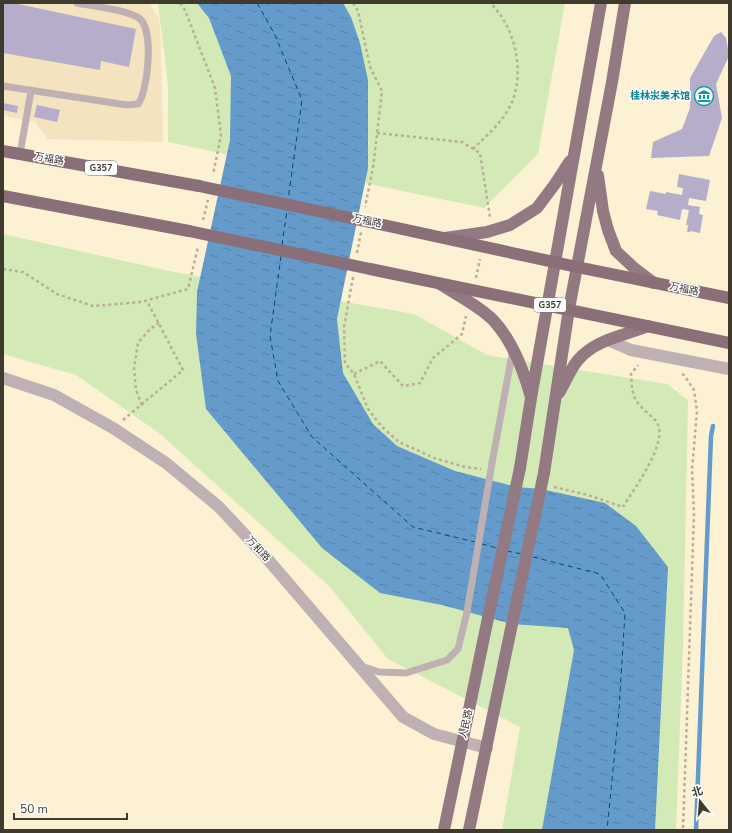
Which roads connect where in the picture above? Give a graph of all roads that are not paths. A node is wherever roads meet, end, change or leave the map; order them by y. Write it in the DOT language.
graph roads {
  1 [pos="78,3"];
  2 [pos="601,3"];
  3 [pos="625,3"];
  4 [pos="3,86"];
  5 [pos="31,91"];
  6 [pos="3,151"];
  7 [pos="20,154"];
  8 [pos="574,155"];
  9 [pos="596,166"];
  10 [pos="3,196"];
  11 [pos="444,238"];
  12 [pos="554,262"];
  13 [pos="577,268"];
  14 [pos="437,282"];
  15 [pos="654,283"];
  16 [pos="729,298"];
  17 [pos="547,305"];
  18 [pos="569,309"];
  19 [pos="648,326"];
  20 [pos="608,340"];
  21 [pos="729,343"];
  22 [pos="513,349"];
  23 [pos="729,369"];
  24 [pos="3,378"];
  25 [pos="531,398"];
  26 [pos="555,401"];
  27 [pos="358,665"];
  28 [pos="462,742"];
  29 [pos="487,748"];
  30 [pos="444,830"];
  31 [pos="469,830"];
  1 -- 5 [label="lane"];
  2 -- 8 [label="main road, 人民路"];
  3 -- 9 [label="main road"];
  4 -- 5 [label="lane"];
  5 -- 7 [label="lane"];
  6 -- 7 [label="highway, 万福路 / G357"];
  7 -- 11 [label="highway, 万福路 / G357, bridge"];
  8 -- 11 [label="main road"];
  8 -- 12 [label="main road, 人民路"];
  9 -- 13 [label="main road"];
  9 -- 15 [label="main road"];
  10 -- 14 [label="highway, G357, bridge"];
  11 -- 12 [label="highway, 万福路 / G357"];
  12 -- 13 [label="highway, 万福路 / G357"];
  12 -- 17 [label="main road, 人民路"];
  13 -- 15 [label="highway, 万福路 / G357"];
  13 -- 18 [label="main road"];
  14 -- 17 [label="highway, G357"];
  14 -- 22 [label="main road"];
  15 -- 16 [label="highway, 万福路 / G357"];
  17 -- 18 [label="highway, G357"];
  17 -- 25 [label="main road, 人民路"];
  18 -- 19 [label="highway, G357"];
  18 -- 26 [label="main road"];
  19 -- 20 [label="main road"];
  19 -- 21 [label="highway, G357"];
  20 -- 23 [label="street"];
  20 -- 26 [label="main road"];
  22 -- 25 [label="main road"];
  22 -- 27 [label="lane, bridge"];
  24 -- 27 [label="street, 万和路"];
  25 -- 28 [label="main road, 人民路, bridge"];
  26 -- 29 [label="main road, bridge"];
  27 -- 28 [label="street, 万和路"];
  28 -- 29 [label="street, 万和路"];
  28 -- 30 [label="main road, 人民路"];
  29 -- 31 [label="main road"];
}
